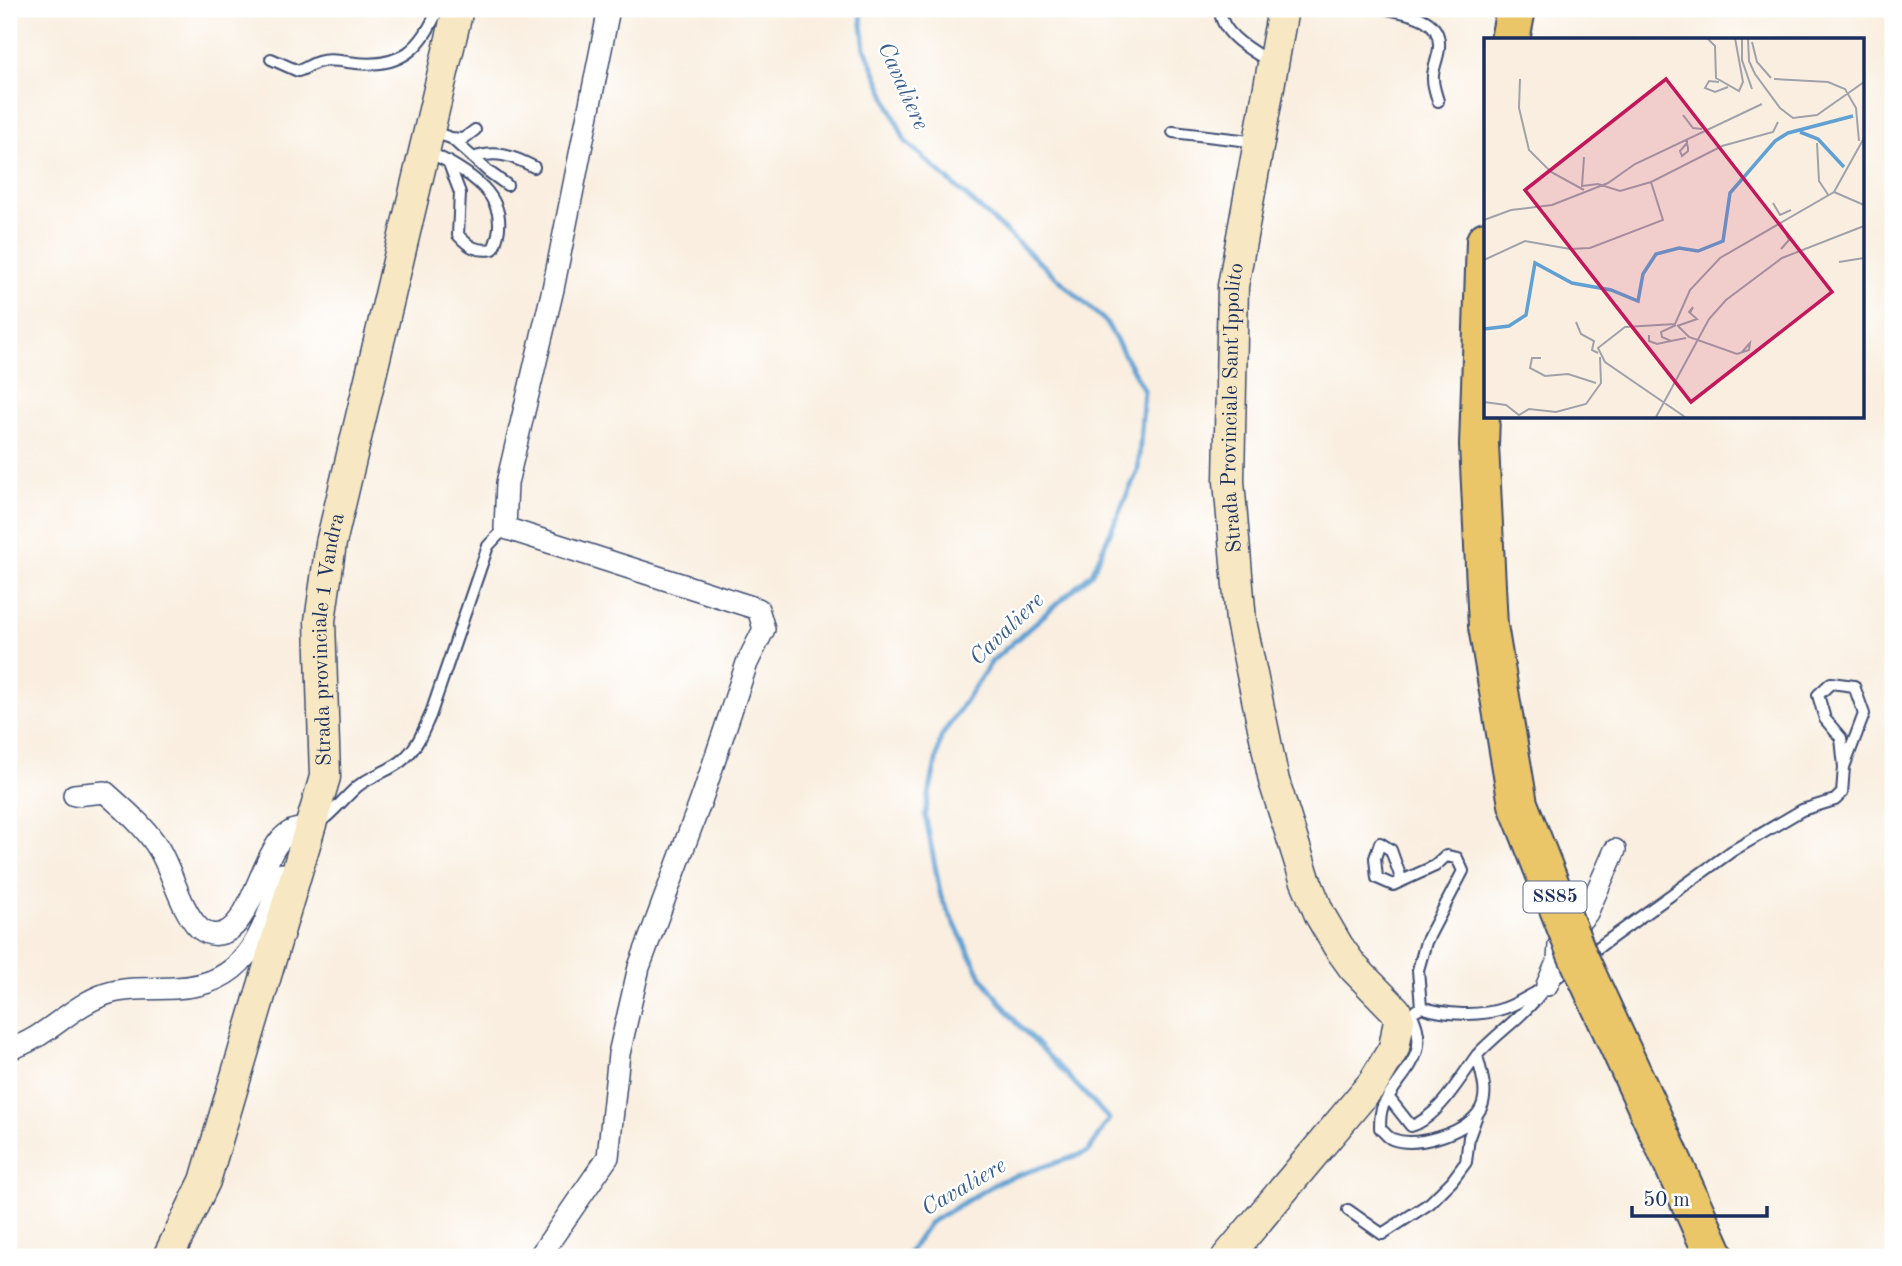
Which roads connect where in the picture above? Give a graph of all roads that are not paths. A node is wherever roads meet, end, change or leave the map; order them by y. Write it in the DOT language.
graph roads {
  1 [pos="438,9"];
  2 [pos="458,9"];
  3 [pos="608,9"];
  4 [pos="1220,9"];
  5 [pos="1283,9"];
  6 [pos="1387,9"];
  7 [pos="1516,9"];
  8 [pos="1510,38"];
  9 [pos="271,59"];
  10 [pos="1273,64"];
  11 [pos="1438,101"];
  12 [pos="475,130"];
  13 [pos="1173,132"];
  14 [pos="1258,142"];
  15 [pos="439,145"];
  16 [pos="473,158"];
  17 [pos="534,167"];
  18 [pos="507,185"];
  19 [pos="1484,282"];
  20 [pos="505,528"];
  21 [pos="1844,767"];
  22 [pos="74,794"];
  23 [pos="304,829"];
  24 [pos="1615,850"];
  25 [pos="1402,881"];
  26 [pos="1547,985"];
  27 [pos="1410,1013"];
  28 [pos="9,1049"];
  29 [pos="1477,1055"];
  30 [pos="1389,1098"];
  31 [pos="1479,1112"];
  32 [pos="1348,1210"];
  33 [pos="168,1257"];
  34 [pos="539,1257"];
  35 [pos="1227,1257"];
  36 [pos="1715,1257"];
  1 -- 9 [label="lane"];
  2 -- 15 [label="main road, Strada provinciale 1 Vandra"];
  3 -- 20 [label="street"];
  4 -- 10 [label="lane"];
  5 -- 10 [label="main road, Strada Provinciale Sant'Ippolito"];
  6 -- 11 [label="lane"];
  7 -- 8 [label="highway"];
  10 -- 14 [label="main road, Strada Provinciale Sant'Ippolito"];
  12 -- 15 [label="lane"];
  13 -- 14 [label="lane"];
  14 -- 27 [label="main road, Strada Provinciale Sant'Ippolito"];
  15 -- 15 [label="lane"];
  15 -- 16 [label="lane"];
  15 -- 23 [label="main road, Strada provinciale 1 Vandra"];
  16 -- 17 [label="lane"];
  16 -- 18 [label="lane"];
  19 -- 36 [label="highway, SS85, bridge"];
  20 -- 23 [label="lane"];
  20 -- 34 [label="street"];
  21 -- 21 [label="lane"];
  21 -- 26 [label="lane"];
  22 -- 23 [label="street"];
  23 -- 28 [label="street"];
  23 -- 33 [label="main road, Strada provinciale 1 Vandra"];
  24 -- 26 [label="street"];
  25 -- 27 [label="lane"];
  26 -- 27 [label="lane"];
  26 -- 29 [label="lane"];
  27 -- 30 [label="lane"];
  27 -- 35 [label="main road"];
  29 -- 30 [label="lane"];
  29 -- 31 [label="lane"];
  30 -- 31 [label="lane"];
  31 -- 32 [label="lane"];
}
